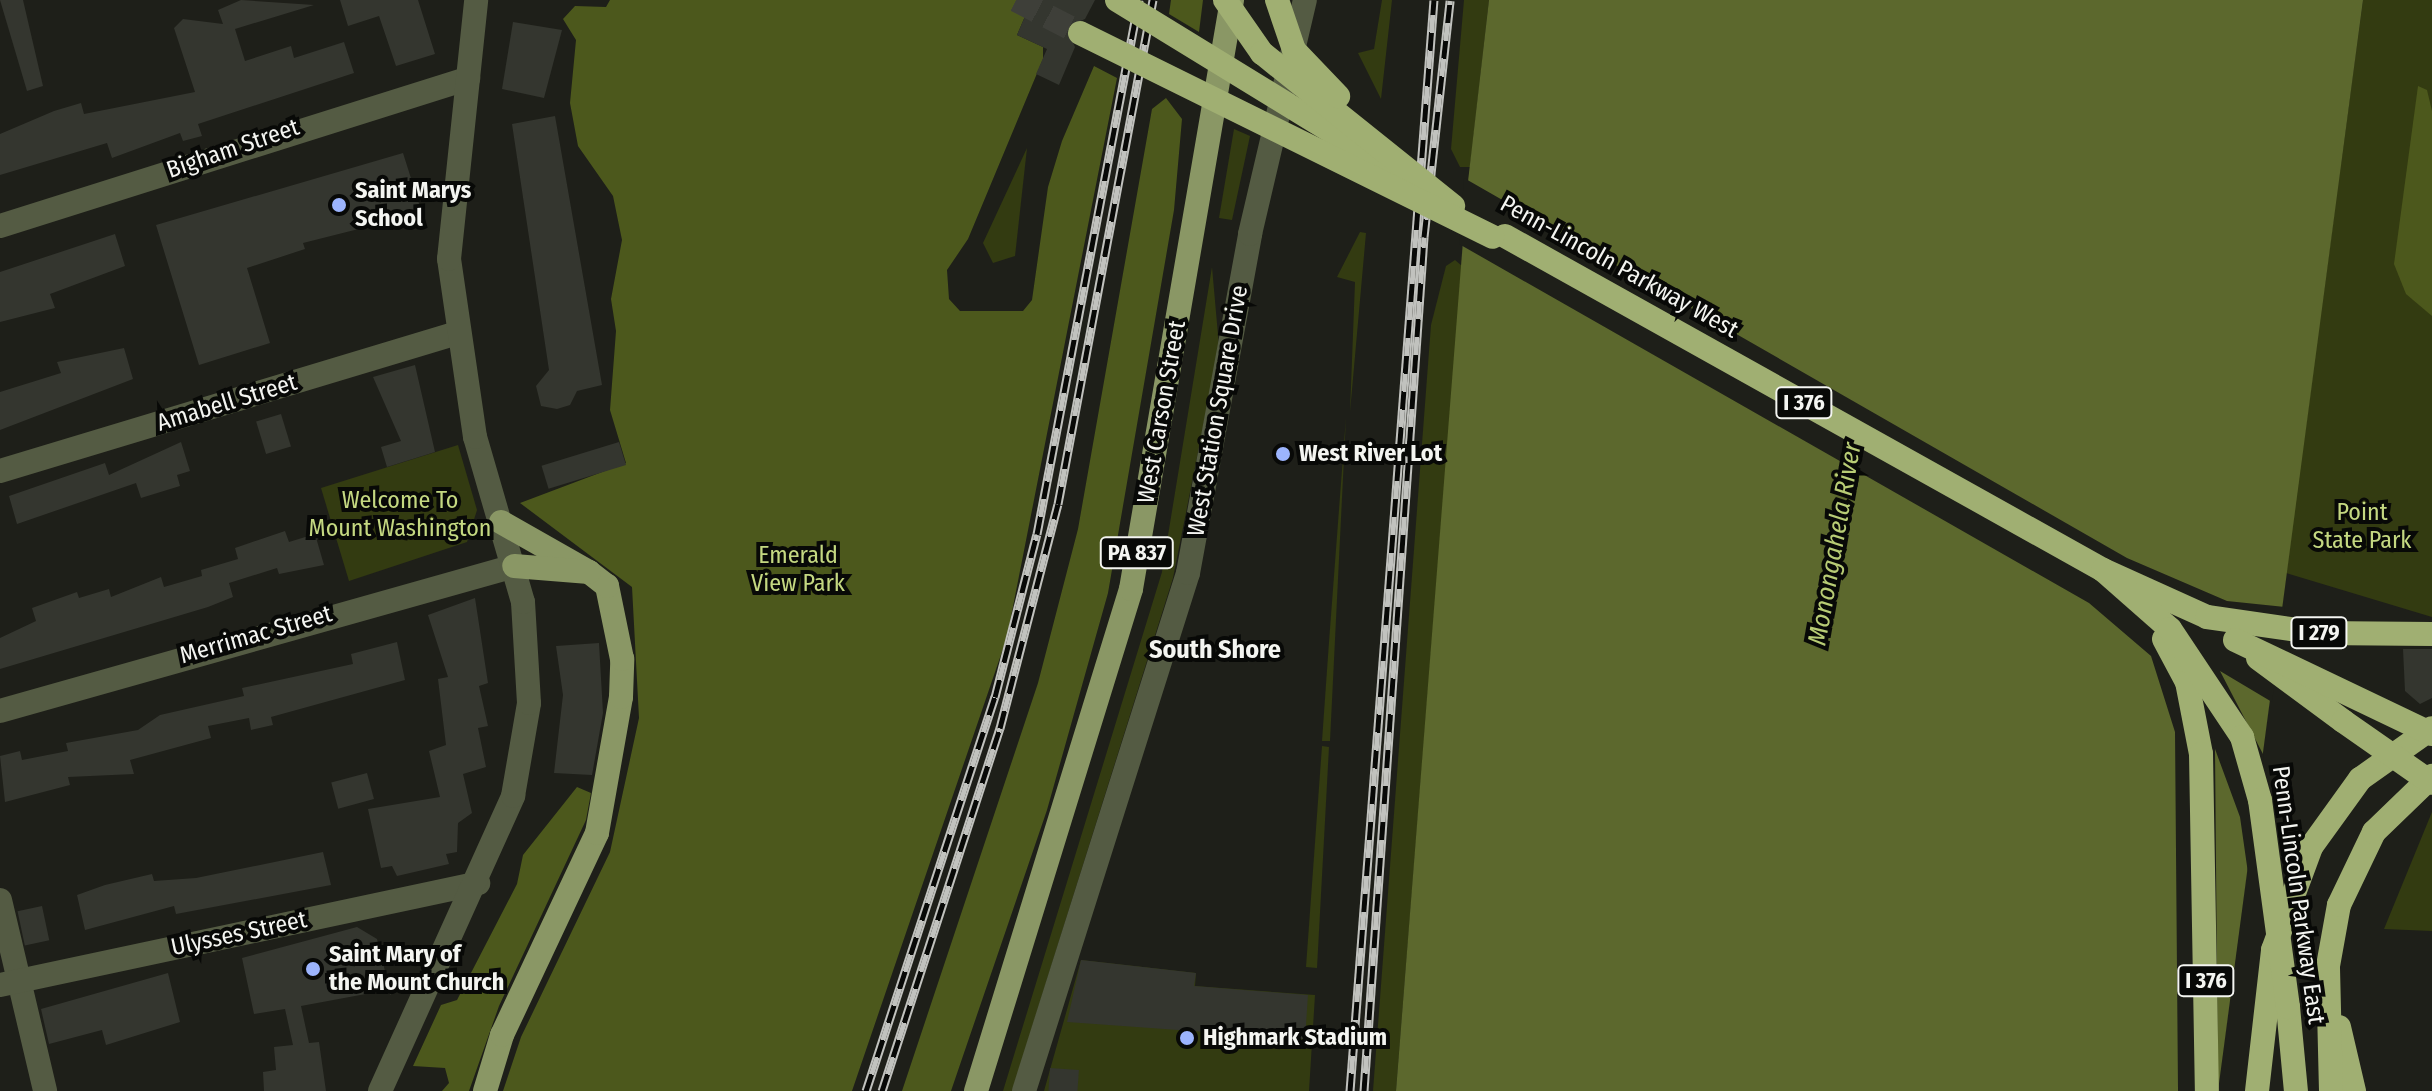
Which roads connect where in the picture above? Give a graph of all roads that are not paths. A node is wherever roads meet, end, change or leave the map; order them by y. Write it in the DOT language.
graph roads {
  1 [pos="476,0"];
  2 [pos="1117,0"];
  3 [pos="1225,0"];
  4 [pos="1232,0"];
  5 [pos="1277,0"];
  6 [pos="1305,0"];
  7 [pos="1080,33"];
  8 [pos="468,78"];
  9 [pos="0,226"];
  10 [pos="1499,237"];
  11 [pos="455,334"];
  12 [pos="0,471"];
  13 [pos="501,522"];
  14 [pos="514,566"];
  15 [pos="2093,568"];
  16 [pos="589,572"];
  17 [pos="2207,617"];
  18 [pos="2432,634"];
  19 [pos="2235,640"];
  20 [pos="0,711"];
  21 [pos="2432,731"];
  22 [pos="2432,743"];
  23 [pos="2432,776"];
  24 [pos="2432,783"];
  25 [pos="478,883"];
  26 [pos="0,900"];
  27 [pos="10,983"];
  28 [pos="2288,1007"];
  29 [pos="2337,1089"];
  30 [pos="45,1091"];
  31 [pos="380,1091"];
  32 [pos="485,1091"];
  33 [pos="976,1091"];
  34 [pos="1024,1091"];
  35 [pos="2207,1091"];
  36 [pos="2257,1091"];
  37 [pos="2288,1091"];
  38 [pos="2296,1091"];
  1 -- 8 [label="street"];
  2 -- 10 [label="highway, Penn-Lincoln Parkway West / I 376, bridge"];
  3 -- 10 [label="highway, bridge"];
  4 -- 33 [label="main road, West Carson Street / PA 837"];
  5 -- 10 [label="highway, bridge"];
  6 -- 34 [label="street, West Station Square Drive"];
  7 -- 10 [label="highway, Penn-Lincoln Parkway West / I 376, bridge"];
  8 -- 9 [label="street, Bigham Street"];
  8 -- 11 [label="street"];
  10 -- 15 [label="highway, Penn-Lincoln Parkway West / I 376"];
  11 -- 12 [label="street, Amabell Street"];
  11 -- 13 [label="street"];
  13 -- 14 [label="street"];
  13 -- 16 [label="main road"];
  14 -- 16 [label="main road"];
  14 -- 20 [label="street, Merrimac Street"];
  14 -- 25 [label="street"];
  15 -- 17 [label="highway, I 279, bridge"];
  15 -- 19 [label="highway, I 279, bridge"];
  15 -- 28 [label="highway, Penn-Lincoln Parkway East / I 376, bridge"];
  15 -- 35 [label="highway, I 376"];
  16 -- 32 [label="main road"];
  17 -- 18 [label="highway, I 279"];
  17 -- 22 [label="highway, bridge"];
  19 -- 21 [label="highway, I 279, bridge"];
  19 -- 24 [label="highway, bridge"];
  21 -- 36 [label="highway"];
  23 -- 29 [label="highway"];
  25 -- 27 [label="street, Ulysses Street"];
  25 -- 31 [label="street"];
  26 -- 27 [label="street"];
  27 -- 30 [label="street"];
  28 -- 37 [label="highway"];
  28 -- 38 [label="highway, Penn-Lincoln Parkway East / I 376"];
}
